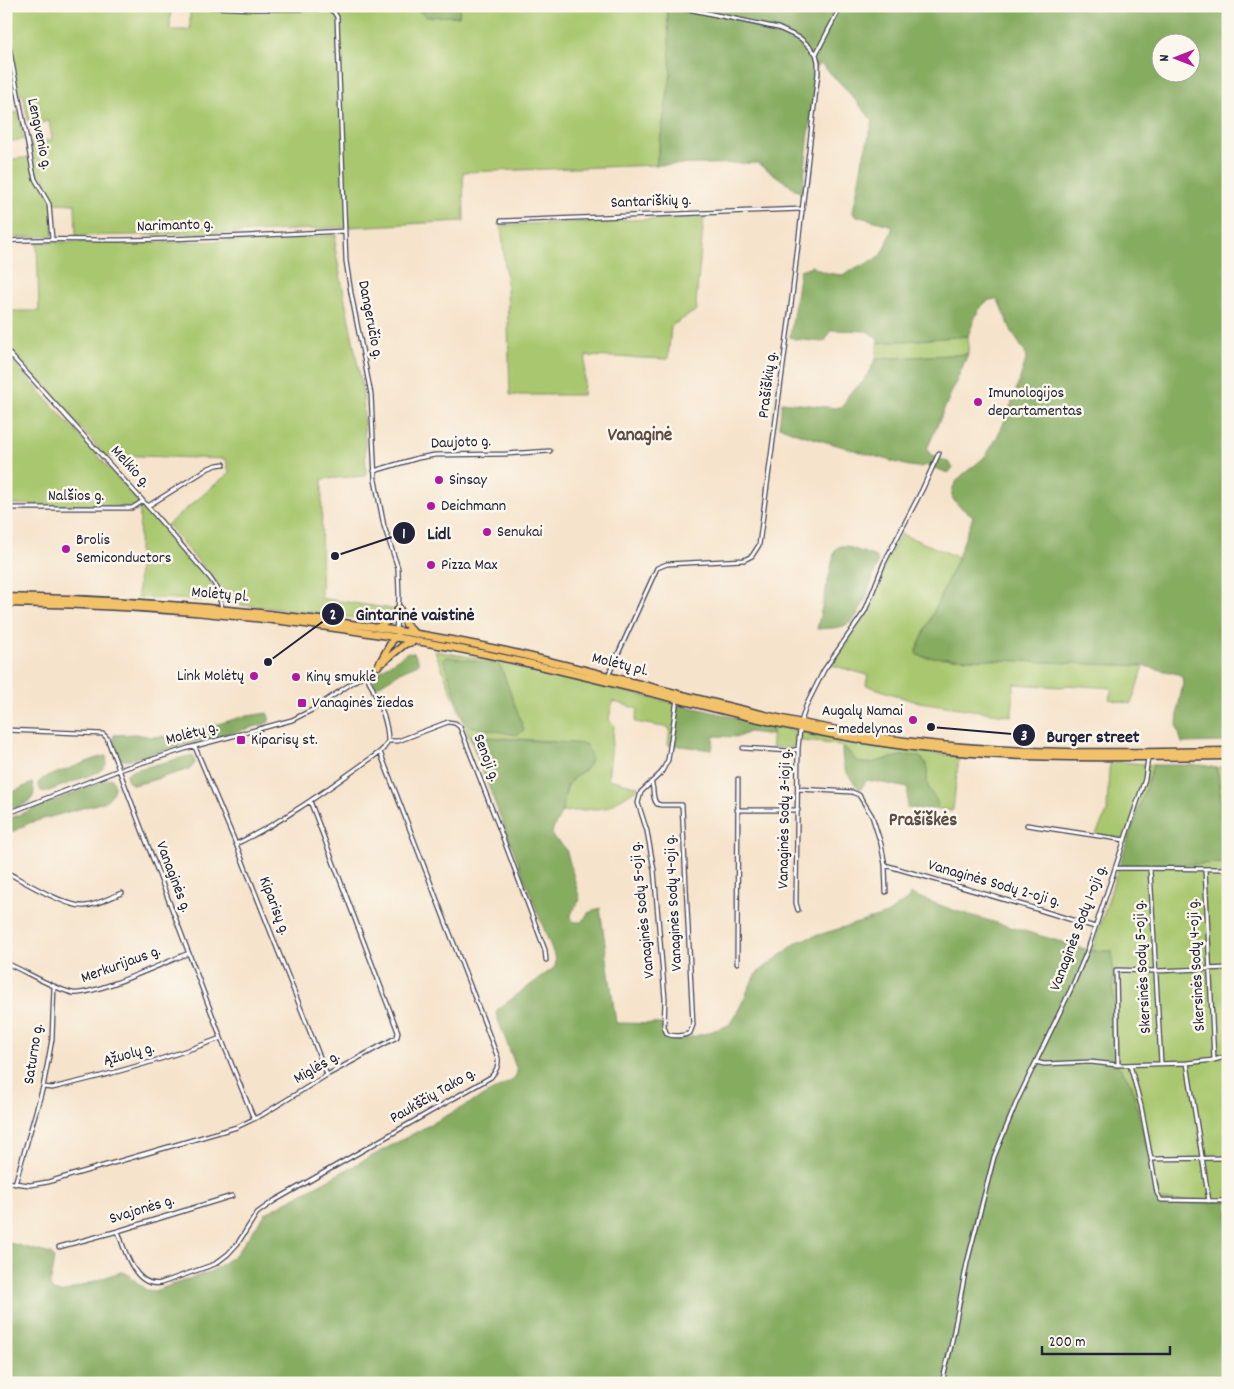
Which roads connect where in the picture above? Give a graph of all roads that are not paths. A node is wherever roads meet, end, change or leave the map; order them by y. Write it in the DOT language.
graph roads {
  1 [pos="186,6"];
  2 [pos="614,6"];
  3 [pos="841,6"];
  4 [pos="6,31"];
  5 [pos="816,54"];
  6 [pos="802,209"];
  7 [pos="501,221"];
  8 [pos="345,231"];
  9 [pos="52,239"];
  10 [pos="6,241"];
  11 [pos="6,350"];
  12 [pos="550,451"];
  13 [pos="939,453"];
  14 [pos="224,464"];
  15 [pos="374,471"];
  16 [pos="143,501"];
  17 [pos="148,506"];
  18 [pos="6,508"];
  19 [pos="6,597"];
  20 [pos="6,604"];
  21 [pos="399,608"];
  22 [pos="223,609"];
  23 [pos="377,627"];
  24 [pos="394,630"];
  25 [pos="411,632"];
  26 [pos="376,635"];
  27 [pos="396,638"];
  28 [pos="415,641"];
  29 [pos="387,655"];
  30 [pos="378,666"];
  31 [pos="366,674"];
  32 [pos="607,676"];
  33 [pos="677,699"];
  34 [pos="801,725"];
  35 [pos="6,730"];
  36 [pos="388,741"];
  37 [pos="195,746"];
  38 [pos="743,748"];
  39 [pos="798,749"];
  40 [pos="1228,751"];
  41 [pos="380,752"];
  42 [pos="1228,756"];
  43 [pos="1148,757"];
  44 [pos="118,770"];
  45 [pos="738,779"];
  46 [pos="651,782"];
  47 [pos="798,789"];
  48 [pos="310,801"];
  49 [pos="737,810"];
  50 [pos="798,810"];
  51 [pos="6,814"];
  52 [pos="1027,825"];
  53 [pos="1124,840"];
  54 [pos="236,844"];
  55 [pos="885,865"];
  56 [pos="1115,868"];
  57 [pos="1228,868"];
  58 [pos="1150,869"];
  59 [pos="1205,869"];
  60 [pos="6,872"];
  61 [pos="886,892"];
  62 [pos="122,893"];
  63 [pos="798,910"];
  64 [pos="1096,927"];
  65 [pos="189,953"];
  66 [pos="546,960"];
  67 [pos="6,963"];
  68 [pos="737,963"];
  69 [pos="1210,968"];
  70 [pos="1228,968"];
  71 [pos="1156,971"];
  72 [pos="54,986"];
  73 [pos="675,1036"];
  74 [pos="221,1038"];
  75 [pos="1228,1056"];
  76 [pos="1214,1060"];
  77 [pos="1036,1062"];
  78 [pos="1161,1063"];
  79 [pos="1187,1063"];
  80 [pos="1130,1064"];
  81 [pos="1118,1065"];
  82 [pos="327,1075"];
  83 [pos="43,1087"];
  84 [pos="254,1119"];
  85 [pos="1228,1158"];
  86 [pos="1151,1159"];
  87 [pos="1202,1159"];
  88 [pos="6,1182"];
  89 [pos="15,1184"];
  90 [pos="232,1196"];
  91 [pos="1209,1201"];
  92 [pos="1228,1201"];
  93 [pos="118,1231"];
  94 [pos="59,1247"];
  95 [pos="942,1383"];
  1 -- 8 [label="street, Dangeručio g."];
  2 -- 5 [label="street"];
  3 -- 5 [label="street"];
  4 -- 9 [label="street, Lengvenio g."];
  5 -- 6 [label="street, Prašiškių g."];
  6 -- 7 [label="street, Santariškių g."];
  6 -- 32 [label="street, Prašiškių g."];
  8 -- 9 [label="street, Narimanto g."];
  8 -- 15 [label="street, Dangeručio g."];
  9 -- 10 [label="street, Narimanto g."];
  11 -- 16 [label="street, Melkio g."];
  12 -- 15 [label="street, Daujoto g."];
  13 -- 34 [label="street, Vanaginės Sodų 3-ioji g."];
  14 -- 17 [label="street"];
  15 -- 21 [label="street, Dangeručio g."];
  16 -- 17 [label="street, Melkio g."];
  16 -- 18 [label="street, Nalšios g."];
  17 -- 22 [label="street, Melkio g."];
  19 -- 22 [label="highway, Molėtų pl."];
  20 -- 26 [label="highway, Molėtų pl."];
  21 -- 23 [label="highway"];
  21 -- 24 [label="street, Dangeručio g."];
  21 -- 25 [label="highway"];
  22 -- 23 [label="highway, Molėtų pl."];
  23 -- 24 [label="highway, Molėtų pl."];
  24 -- 25 [label="highway, Molėtų pl."];
  24 -- 27 [label="highway"];
  25 -- 27 [label="highway"];
  25 -- 32 [label="highway, Molėtų pl."];
  26 -- 27 [label="highway, Molėtų pl."];
  26 -- 29 [label="highway"];
  27 -- 28 [label="highway, Molėtų pl."];
  27 -- 29 [label="highway"];
  28 -- 29 [label="highway"];
  28 -- 33 [label="highway, Molėtų pl."];
  29 -- 30 [label="highway"];
  30 -- 31 [label="street, Molėtų g."];
  31 -- 36 [label="street"];
  31 -- 37 [label="street, Molėtų g."];
  32 -- 34 [label="highway, Molėtų pl."];
  33 -- 34 [label="highway, Molėtų pl."];
  33 -- 46 [label="street, Vanaginės Sodų 5-oji g."];
  34 -- 39 [label="street, Vanaginės Sodų 3-ioji g."];
  34 -- 40 [label="highway, Molėtų pl."];
  34 -- 43 [label="highway, Molėtų pl."];
  35 -- 44 [label="street, Vanaginės g."];
  36 -- 41 [label="street"];
  36 -- 66 [label="street, Senoji g."];
  37 -- 44 [label="street, Molėtų g."];
  37 -- 54 [label="street, Kiparisų g."];
  38 -- 39 [label="street"];
  39 -- 47 [label="street, Vanaginės Sodų 3-ioji g."];
  41 -- 48 [label="street"];
  41 -- 93 [label="street, Paukščių Tako g."];
  42 -- 43 [label="highway, Molėtų pl."];
  43 -- 53 [label="street, Vanaginės Sodų 1-oji g."];
  44 -- 51 [label="street, Molėtų g."];
  44 -- 65 [label="street, Vanaginės g."];
  45 -- 49 [label="street"];
  46 -- 73 [label="street, Vanaginės Sodų 5-oji g."];
  46 -- 73 [label="street, Vanaginės Sodų 4-oji g."];
  47 -- 50 [label="street, Vanaginės Sodų 3-ioji g."];
  47 -- 55 [label="street"];
  48 -- 54 [label="street"];
  48 -- 82 [label="street, Miglės g."];
  49 -- 50 [label="street"];
  49 -- 68 [label="street"];
  50 -- 63 [label="street, Vanaginės Sodų 3-ioji g."];
  52 -- 53 [label="street"];
  53 -- 56 [label="street, Vanaginės Sodų 1-oji g."];
  54 -- 82 [label="street, Kiparisų g."];
  55 -- 61 [label="street"];
  55 -- 64 [label="street, Vanaginės Sodų 2-oji g."];
  56 -- 58 [label="street"];
  56 -- 64 [label="street, Vanaginės Sodų 1-oji g."];
  57 -- 59 [label="street"];
  58 -- 59 [label="street"];
  58 -- 71 [label="street, Skersinės Sodų 5-oji g."];
  59 -- 69 [label="street, Skersinės Sodų 4-oji g."];
  60 -- 62 [label="street"];
  64 -- 77 [label="street, Vanaginės Sodų 1-oji g."];
  65 -- 72 [label="street, Merkurijaus g."];
  65 -- 74 [label="street, Vanaginės g."];
  67 -- 72 [label="street, Merkurijaus g."];
  69 -- 70 [label="street"];
  69 -- 71 [label="street"];
  69 -- 76 [label="street, Skersinės Sodų 4-oji g."];
  71 -- 78 [label="street, Skersinės Sodų 5-oji g."];
  71 -- 81 [label="street"];
  72 -- 83 [label="street, Saturno g."];
  74 -- 83 [label="street, Ąžuolų g."];
  74 -- 84 [label="street, Vanaginės g."];
  75 -- 76 [label="street"];
  76 -- 79 [label="street"];
  77 -- 81 [label="street"];
  77 -- 95 [label="street, Vanaginės Sodų 1-oji g."];
  78 -- 79 [label="street"];
  78 -- 80 [label="street"];
  79 -- 87 [label="street"];
  80 -- 81 [label="street"];
  80 -- 86 [label="street"];
  82 -- 84 [label="street, Miglės g."];
  83 -- 89 [label="street, Saturno g."];
  84 -- 89 [label="street, Miglės g."];
  85 -- 87 [label="street"];
  86 -- 87 [label="street"];
  86 -- 91 [label="street"];
  87 -- 91 [label="street"];
  88 -- 89 [label="street, Miglės g."];
  90 -- 93 [label="street, Svajonės g."];
  91 -- 92 [label="street"];
  93 -- 94 [label="street, Svajonės g."];
}
